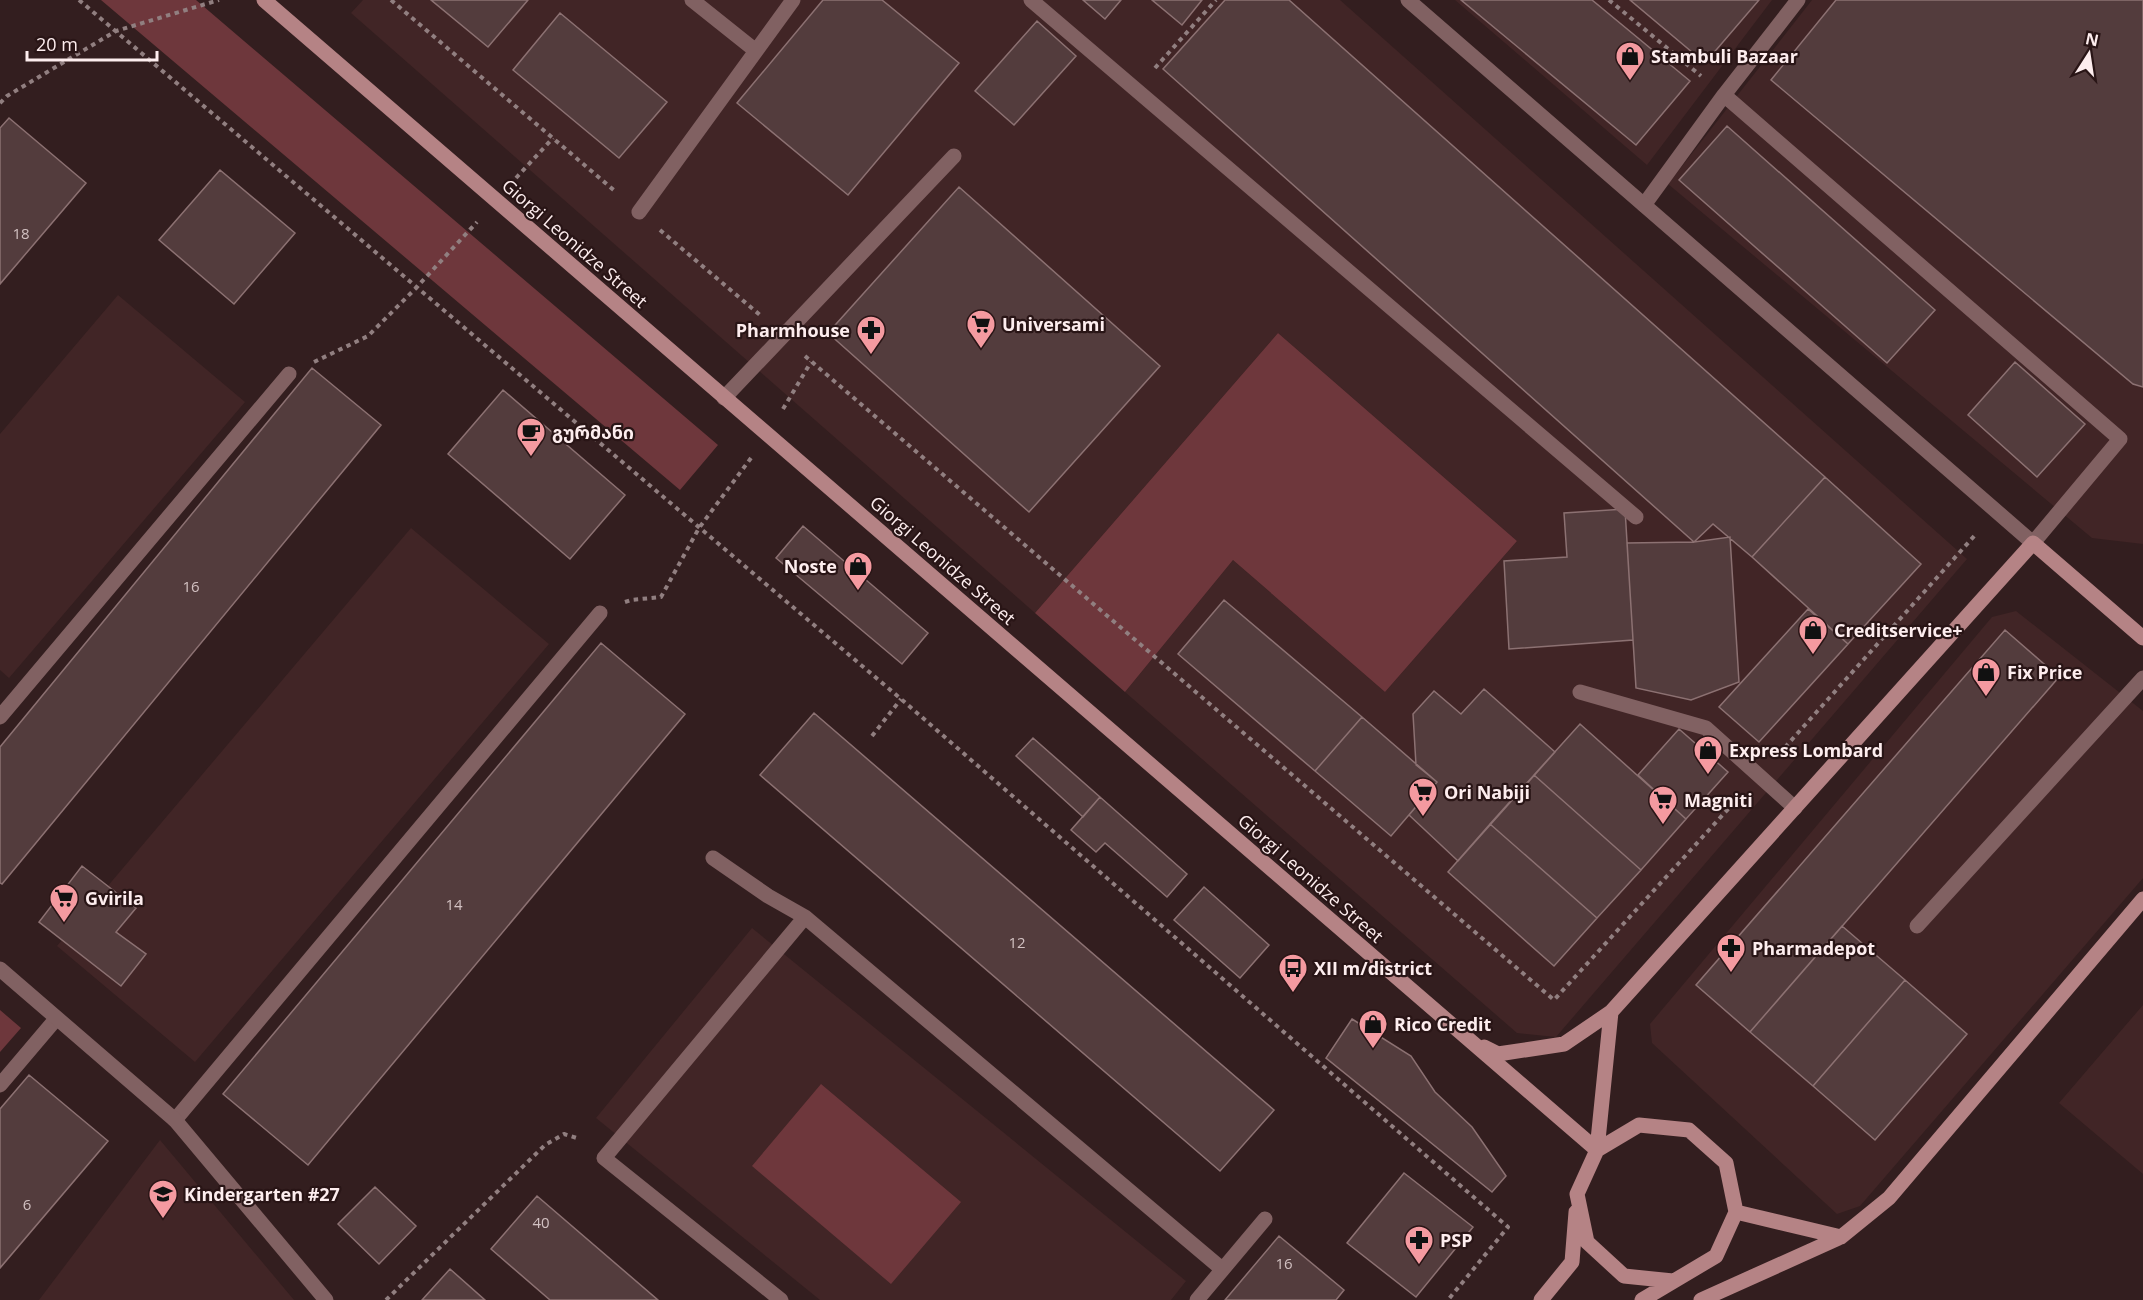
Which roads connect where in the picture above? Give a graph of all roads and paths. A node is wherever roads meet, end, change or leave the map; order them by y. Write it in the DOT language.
graph roads {
  1 [pos="79,0"];
  2 [pos="219,0"];
  3 [pos="264,0"];
  4 [pos="391,0"];
  5 [pos="692,0"];
  6 [pos="793,0"];
  7 [pos="1031,0"];
  8 [pos="1216,0"];
  9 [pos="1408,0"];
  10 [pos="1609,0"];
  11 [pos="1798,0"];
  12 [pos="116,31"];
  13 [pos="756,51"];
  14 [pos="1136,89"];
  15 [pos="1724,95"];
  16 [pos="0,103"];
  17 [pos="553,138"];
  18 [pos="954,156"];
  19 [pos="496,200"];
  20 [pos="1644,205"];
  21 [pos="639,212"];
  22 [pos="416,288"];
  23 [pos="784,335"];
  24 [pos="811,362"];
  25 [pos="289,374"];
  26 [pos="724,398"];
  27 [pos="768,434"];
  28 [pos="1997,512"];
  29 [pos="1636,516"];
  30 [pos="699,528"];
  31 [pos="2033,543"];
  32 [pos="600,613"];
  33 [pos="2143,639"];
  34 [pos="2143,678"];
  35 [pos="1580,692"];
  36 [pos="901,699"];
  37 [pos="0,717"];
  38 [pos="872,736"];
  39 [pos="1759,776"];
  40 [pos="1795,808"];
  41 [pos="713,858"];
  42 [pos="2143,899"];
  43 [pos="805,917"];
  44 [pos="1917,926"];
  45 [pos="0,969"];
  46 [pos="1611,1012"];
  47 [pos="56,1019"];
  48 [pos="1463,1036"];
  49 [pos="0,1086"];
  50 [pos="176,1120"];
  51 [pos="1597,1150"];
  52 [pos="604,1158"];
  53 [pos="1577,1194"];
  54 [pos="1736,1212"];
  55 [pos="1265,1219"];
  56 [pos="1841,1237"];
  57 [pos="1222,1269"];
  58 [pos="1673,1281"];
  59 [pos="326,1300"];
  60 [pos="386,1300"];
  61 [pos="781,1300"];
  62 [pos="1197,1300"];
  63 [pos="1448,1300"];
  64 [pos="1541,1300"];
  65 [pos="1642,1300"];
  66 [pos="1701,1300"];
  1 -- 12 [label="path"];
  2 -- 12 [label="path"];
  3 -- 19 [label="street, Giorgi Leonidze Street"];
  4 -- 17 [label="path"];
  5 -- 13 [label="street"];
  6 -- 13 [label="street"];
  7 -- 14 [label="street"];
  8 -- 14 [label="path"];
  9 -- 20 [label="street"];
  10 -- 15 [label="path"];
  11 -- 15 [label="street"];
  12 -- 16 [label="path"];
  12 -- 22 [label="path"];
  13 -- 21 [label="street"];
  14 -- 29 [label="street"];
  15 -- 20 [label="street"];
  15 -- 31 [label="street"];
  17 -- 19 [label="path"];
  17 -- 21 [label="path"];
  18 -- 23 [label="street"];
  19 -- 22 [label="path"];
  19 -- 26 [label="street, Giorgi Leonidze Street"];
  20 -- 28 [label="street"];
  21 -- 23 [label="path"];
  22 -- 25 [label="path"];
  22 -- 30 [label="path"];
  23 -- 24 [label="path"];
  23 -- 26 [label="street"];
  24 -- 27 [label="path"];
  24 -- 39 [label="path"];
  25 -- 37 [label="street"];
  26 -- 27 [label="street, Giorgi Leonidze Street"];
  27 -- 30 [label="path"];
  27 -- 48 [label="street, Giorgi Leonidze Street"];
  28 -- 31 [label="street"];
  28 -- 39 [label="path"];
  30 -- 32 [label="path"];
  30 -- 36 [label="path"];
  31 -- 33 [label="street"];
  31 -- 40 [label="street"];
  32 -- 50 [label="street"];
  34 -- 44 [label="street"];
  35 -- 39 [label="street"];
  36 -- 38 [label="path"];
  36 -- 63 [label="path"];
  39 -- 40 [label="street"];
  40 -- 46 [label="street"];
  41 -- 43 [label="street"];
  42 -- 56 [label="street"];
  43 -- 52 [label="street"];
  43 -- 57 [label="street"];
  45 -- 47 [label="street"];
  46 -- 48 [label="street"];
  46 -- 51 [label="street"];
  47 -- 49 [label="street"];
  47 -- 50 [label="street"];
  48 -- 51 [label="street, Giorgi Leonidze Street"];
  50 -- 59 [label="street"];
  51 -- 53 [label="street"];
  51 -- 54 [label="street"];
  52 -- 60 [label="path"];
  52 -- 61 [label="street"];
  53 -- 58 [label="street"];
  53 -- 64 [label="street"];
  54 -- 56 [label="street"];
  54 -- 58 [label="street"];
  55 -- 57 [label="street"];
  56 -- 66 [label="street"];
  57 -- 62 [label="street"];
  58 -- 65 [label="street"];
}
